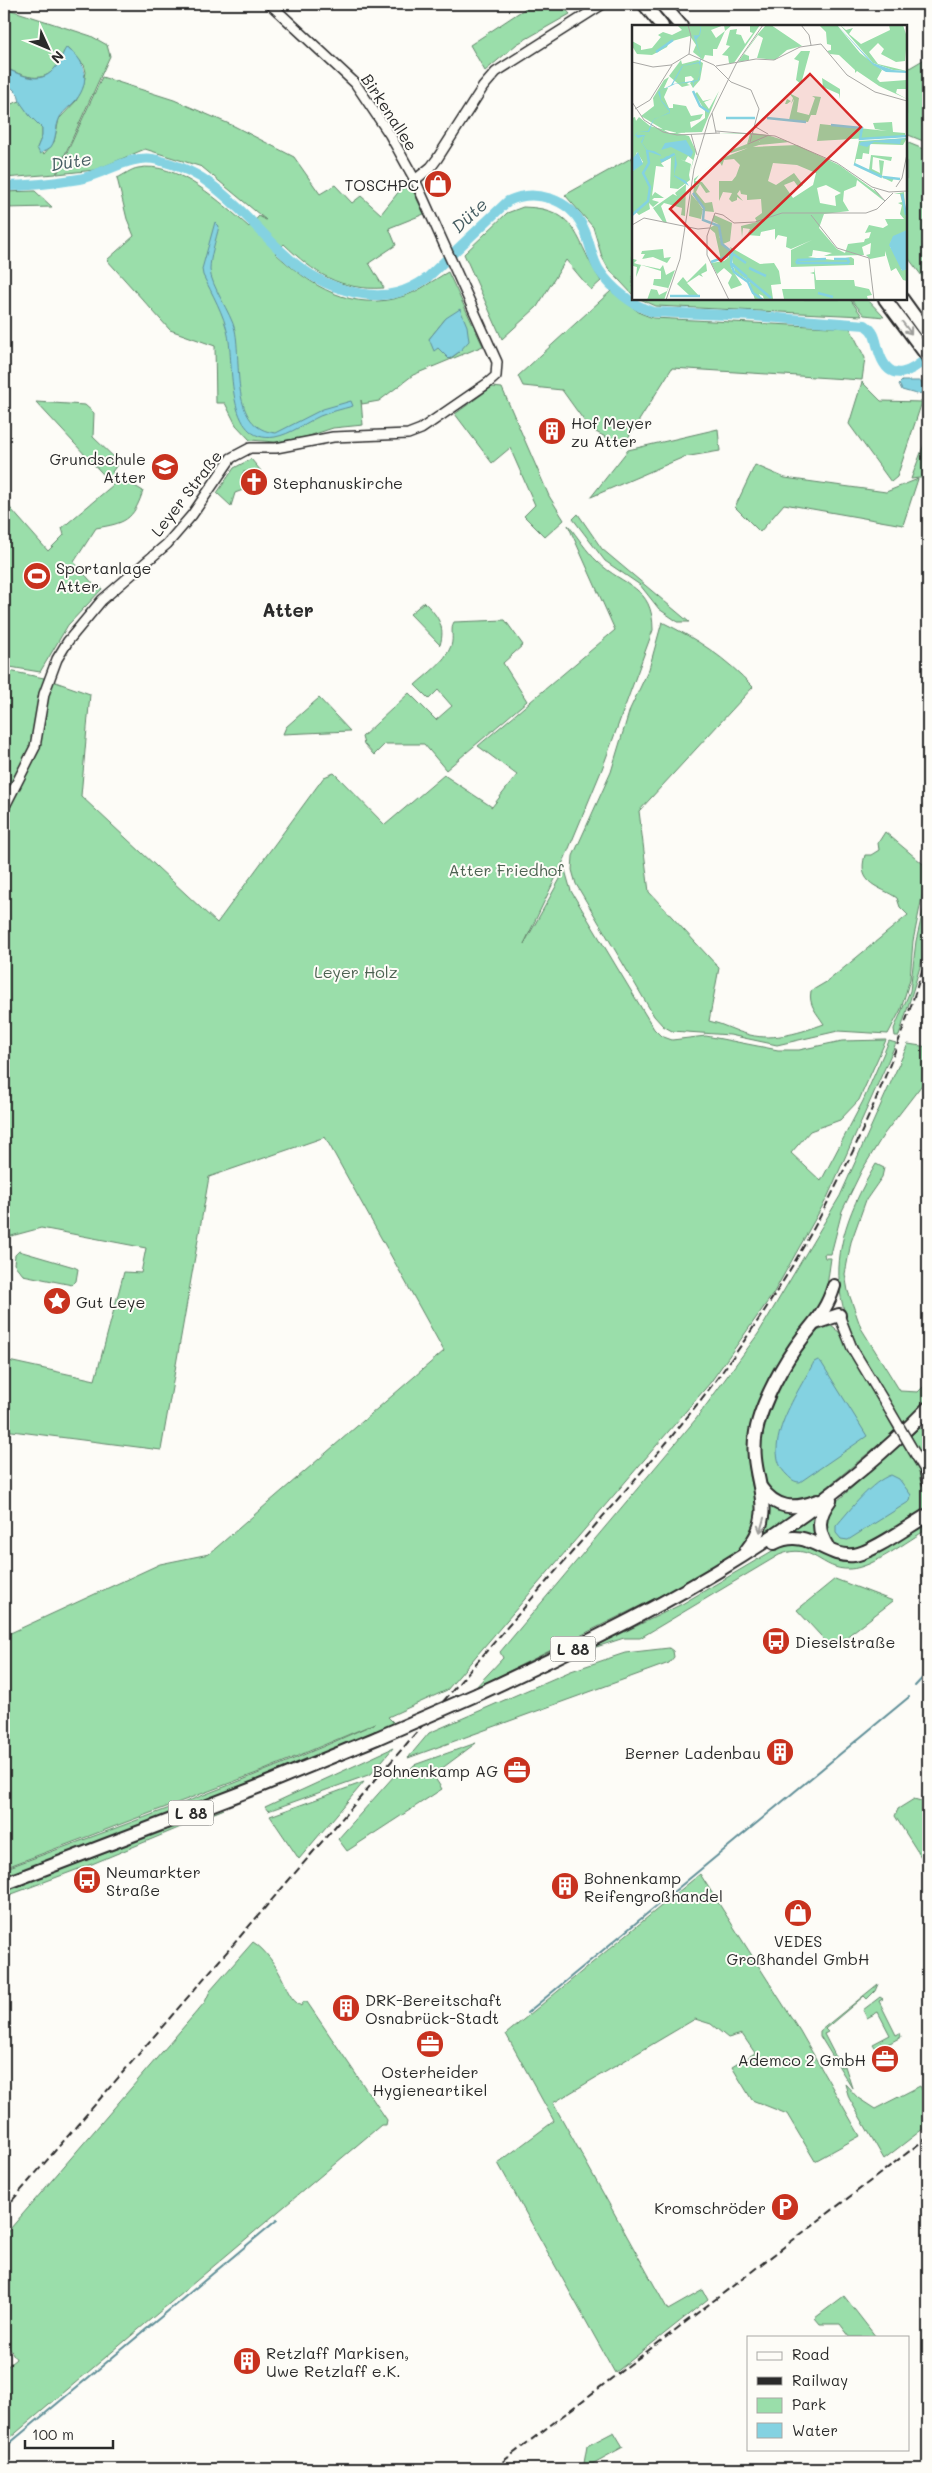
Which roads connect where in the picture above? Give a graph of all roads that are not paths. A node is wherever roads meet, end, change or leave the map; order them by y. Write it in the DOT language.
graph roads {
  1 [pos="270,4"];
  2 [pos="602,4"];
  3 [pos="644,4"];
  4 [pos="662,4"];
  5 [pos="661,25"];
  6 [pos="680,25"];
  7 [pos="415,180"];
  8 [pos="886,300"];
  9 [pos="903,300"];
  10 [pos="928,335"];
  11 [pos="928,357"];
  12 [pos="4,808"];
  13 [pos="834,1286"];
  14 [pos="839,1316"];
  15 [pos="815,1323"];
  16 [pos="928,1408"];
  17 [pos="928,1476"];
  18 [pos="760,1486"];
  19 [pos="834,1494"];
  20 [pos="927,1515"];
  21 [pos="828,1548"];
  22 [pos="740,1559"];
  23 [pos="4,1884"];
  1 -- 7 [label="street, Birkenallee"];
  2 -- 7 [label="street"];
  3 -- 5 [label="highway"];
  4 -- 6 [label="highway"];
  7 -- 12 [label="street, Leyer Straße"];
  8 -- 11 [label="highway, one-way"];
  9 -- 10 [label="highway"];
  13 -- 15 [label="highway"];
  14 -- 15 [label="highway"];
  14 -- 17 [label="street, bridge"];
  15 -- 18 [label="highway"];
  16 -- 19 [label="highway, L 88"];
  18 -- 19 [label="highway"];
  18 -- 22 [label="highway, one-way"];
  19 -- 21 [label="highway"];
  19 -- 22 [label="highway, L 88"];
  20 -- 21 [label="highway"];
  21 -- 22 [label="highway"];
  22 -- 23 [label="highway, L 88, bridge"];
}
